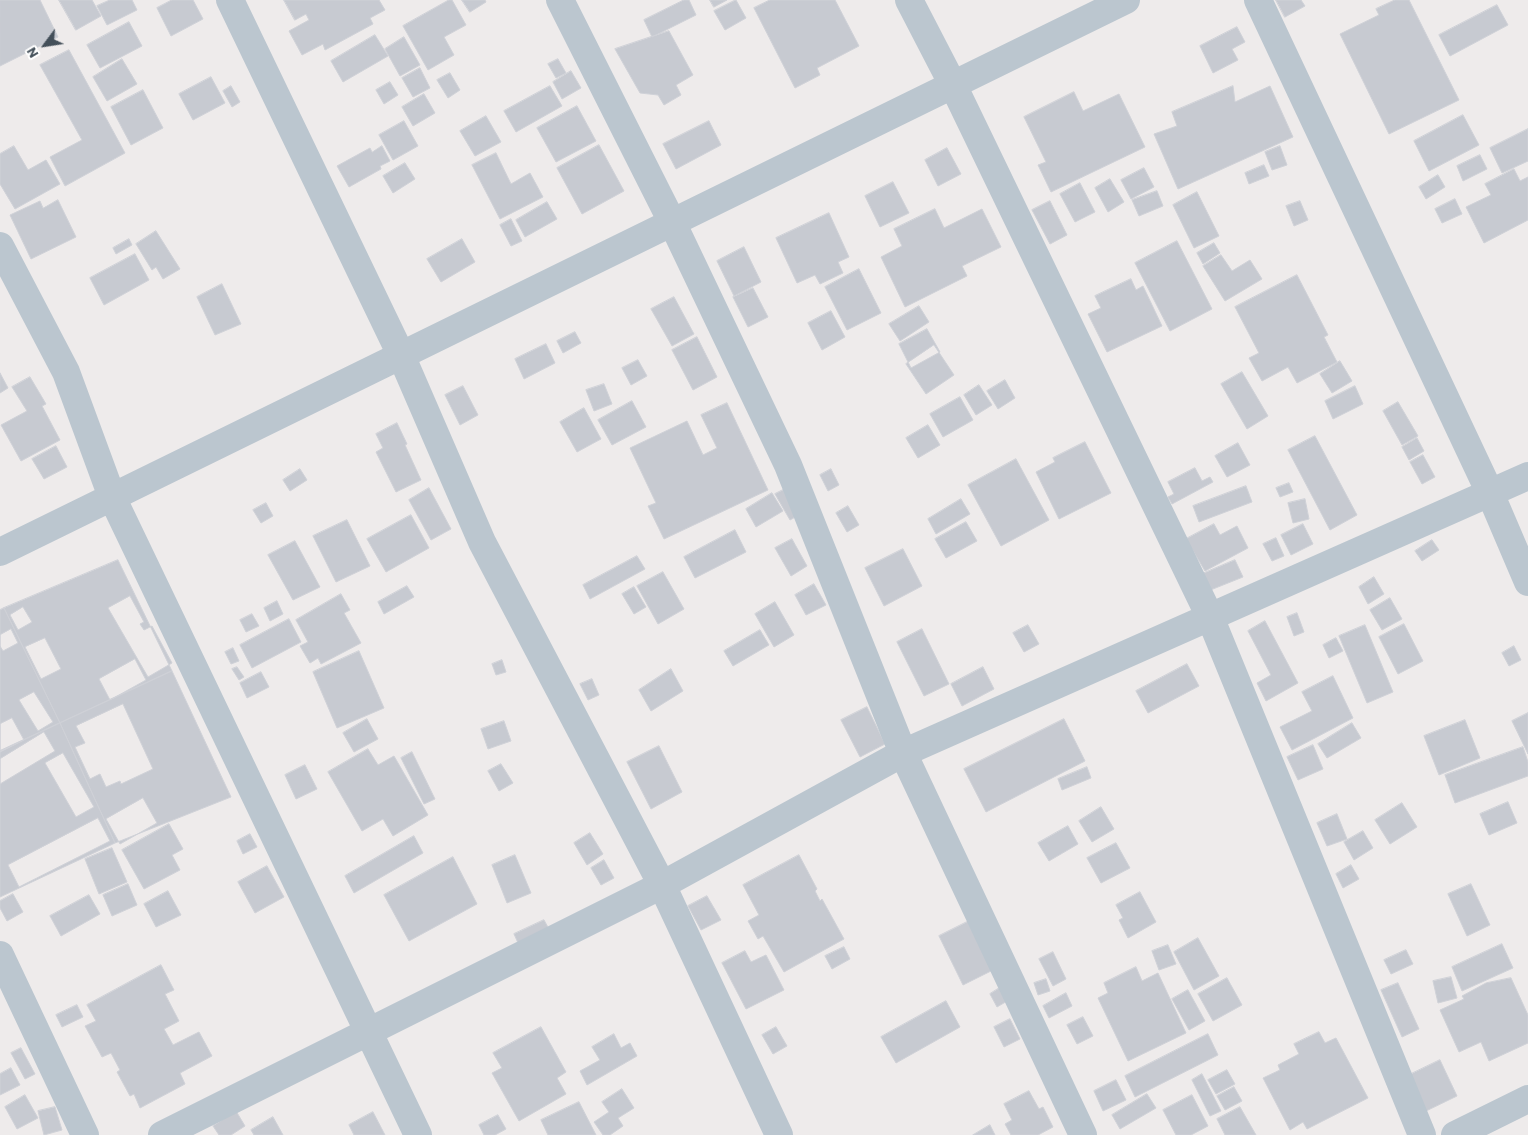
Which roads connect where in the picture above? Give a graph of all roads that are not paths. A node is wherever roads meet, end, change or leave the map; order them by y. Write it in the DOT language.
graph roads {
  1 [pos="230,0"];
  2 [pos="560,0"];
  3 [pos="909,0"];
  4 [pos="1126,0"];
  5 [pos="1258,0"];
  6 [pos="953,85"];
  7 [pos="672,222"];
  8 [pos="0,246"];
  9 [pos="401,355"];
  10 [pos="1528,476"];
  11 [pos="1490,493"];
  12 [pos="112,497"];
  13 [pos="0,552"];
  14 [pos="1528,582"];
  15 [pos="1210,617"];
  16 [pos="903,753"];
  17 [pos="662,885"];
  18 [pos="0,955"];
  19 [pos="368,1032"];
  20 [pos="1528,1099"];
  21 [pos="86,1135"];
  22 [pos="162,1135"];
  23 [pos="418,1135"];
  24 [pos="779,1135"];
  25 [pos="1083,1135"];
  26 [pos="1422,1135"];
  27 [pos="1455,1135"];
  1 -- 9 [label="street"];
  2 -- 7 [label="street"];
  3 -- 6 [label="street"];
  4 -- 6 [label="street"];
  5 -- 11 [label="street"];
  6 -- 7 [label="street"];
  6 -- 15 [label="street"];
  7 -- 9 [label="street"];
  7 -- 16 [label="street"];
  8 -- 12 [label="street"];
  9 -- 12 [label="street"];
  9 -- 17 [label="street"];
  10 -- 11 [label="street"];
  11 -- 14 [label="street"];
  11 -- 15 [label="street"];
  12 -- 13 [label="street"];
  12 -- 19 [label="street"];
  15 -- 16 [label="street"];
  15 -- 26 [label="street"];
  16 -- 17 [label="street"];
  16 -- 25 [label="street"];
  17 -- 19 [label="street"];
  17 -- 24 [label="street"];
  18 -- 21 [label="street"];
  19 -- 22 [label="street"];
  19 -- 23 [label="street"];
  20 -- 27 [label="street"];
}
